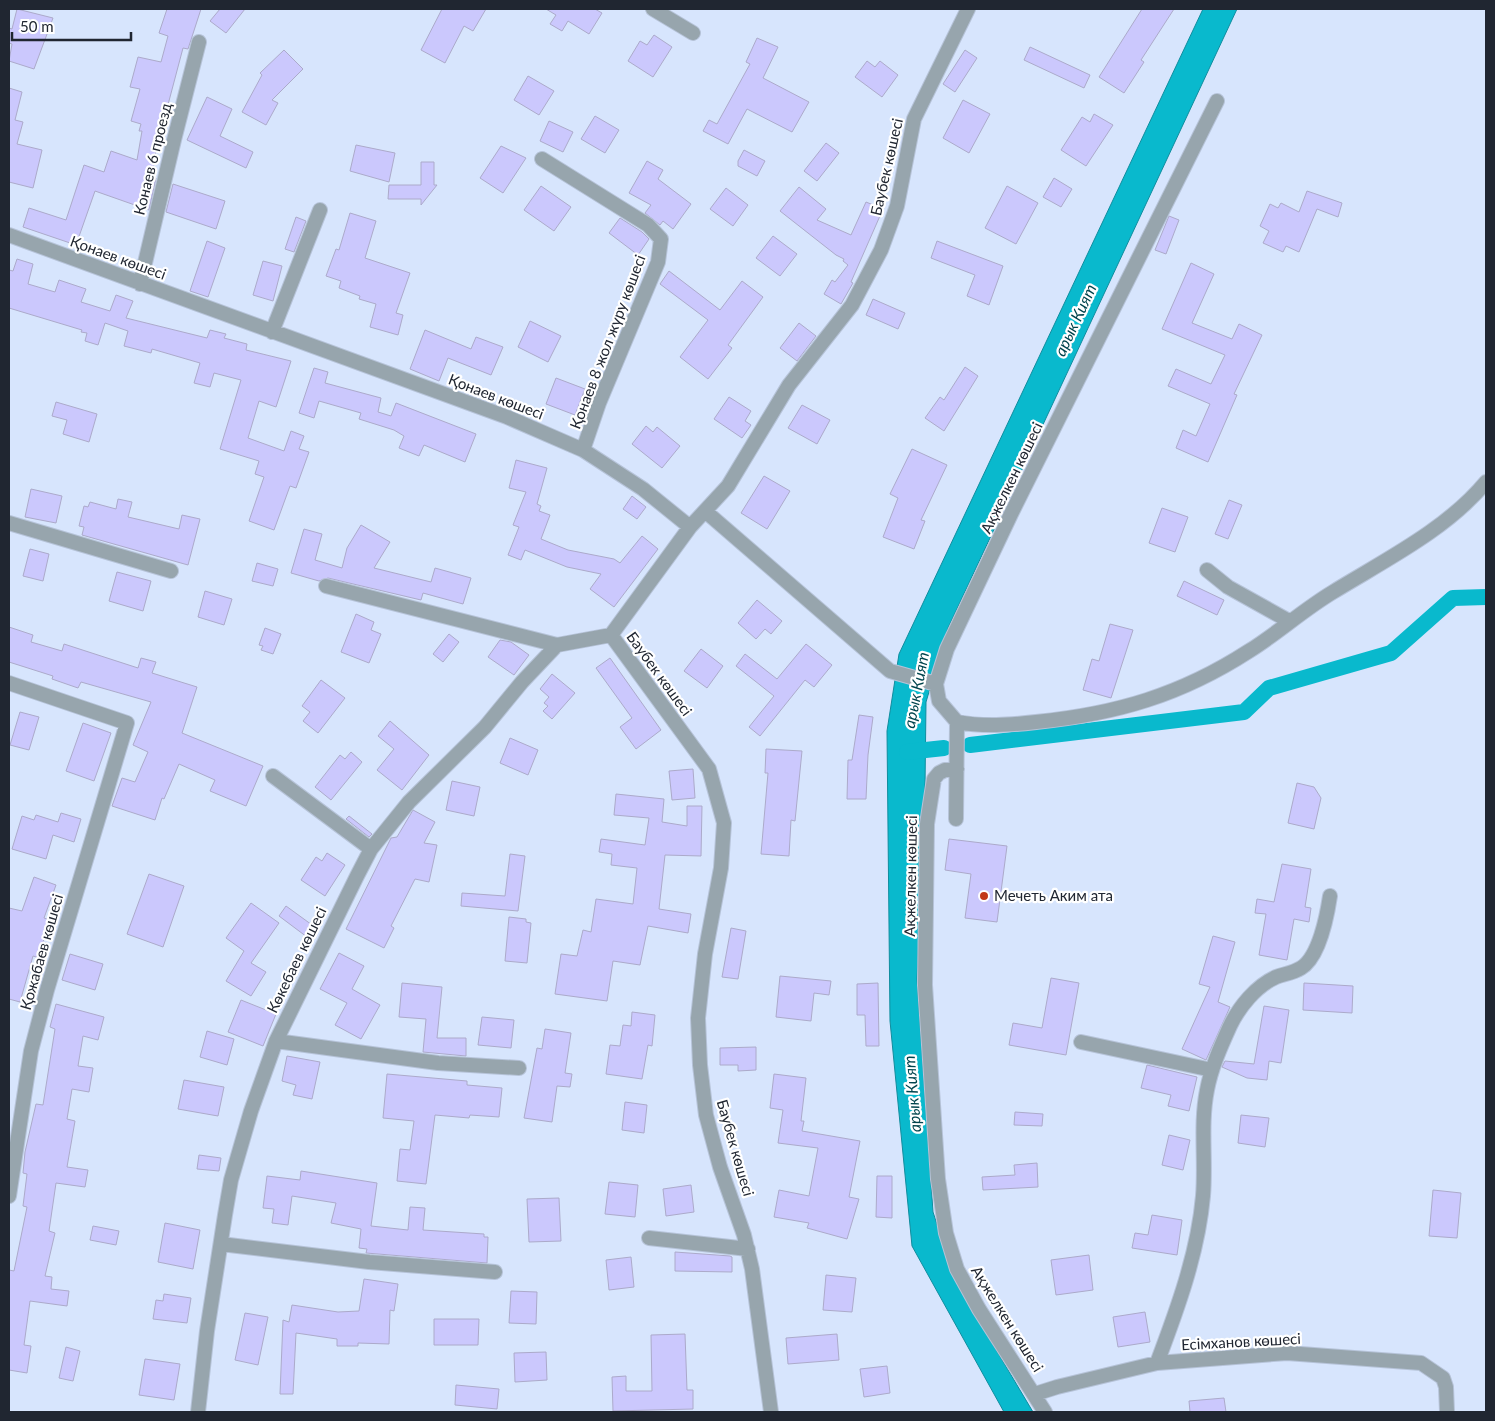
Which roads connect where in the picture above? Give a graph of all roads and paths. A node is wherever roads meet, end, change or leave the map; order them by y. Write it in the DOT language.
graph roads {
  1 [pos="653,9"];
  2 [pos="968,9"];
  3 [pos="693,33"];
  4 [pos="199,42"];
  5 [pos="1216,101"];
  6 [pos="542,160"];
  7 [pos="320,210"];
  8 [pos="9,235"];
  9 [pos="140,284"];
  10 [pos="272,332"];
  11 [pos="584,450"];
  12 [pos="1486,482"];
  13 [pos="705,511"];
  14 [pos="9,523"];
  15 [pos="690,527"];
  16 [pos="1207,570"];
  17 [pos="171,571"];
  18 [pos="326,586"];
  19 [pos="1289,621"];
  20 [pos="610,635"];
  21 [pos="557,645"];
  22 [pos="9,683"];
  23 [pos="935,684"];
  24 [pos="957,722"];
  25 [pos="957,769"];
  26 [pos="273,776"];
  27 [pos="956,819"];
  28 [pos="371,850"];
  29 [pos="1330,896"];
  30 [pos="276,1041"];
  31 [pos="1082,1042"];
  32 [pos="519,1068"];
  33 [pos="1212,1070"];
  34 [pos="9,1196"];
  35 [pos="649,1238"];
  36 [pos="221,1244"];
  37 [pos="748,1249"];
  38 [pos="495,1272"];
  39 [pos="1158,1363"];
  40 [pos="1035,1394"];
  41 [pos="198,1412"];
  42 [pos="771,1412"];
  43 [pos="1045,1412"];
  44 [pos="1447,1412"];
  1 -- 3 [label="street"];
  2 -- 13 [label="street, Баубек көшесі"];
  4 -- 9 [label="street, Конаев 6 проезд"];
  5 -- 23 [label="street, Ақжелкен көшесі"];
  6 -- 11 [label="street, Қонаев 8 жол жүру көшесі"];
  7 -- 10 [label="street"];
  8 -- 9 [label="street, Қонаев көшесі"];
  9 -- 10 [label="street, Қонаев көшесі"];
  10 -- 11 [label="street, Қонаев көшесі"];
  11 -- 15 [label="street, Қонаев көшесі"];
  12 -- 19 [label="street"];
  13 -- 15 [label="street, Баубек көшесі"];
  13 -- 23 [label="street"];
  14 -- 17 [label="street"];
  15 -- 20 [label="street, Баубек көшесі"];
  16 -- 19 [label="street"];
  18 -- 21 [label="street"];
  19 -- 24 [label="street"];
  20 -- 21 [label="street"];
  20 -- 37 [label="street, Баубек көшесі"];
  21 -- 28 [label="street, Көкебаев көшесі"];
  22 -- 34 [label="street, Қожабаев көшесі"];
  23 -- 24 [label="street"];
  24 -- 25 [label="street"];
  25 -- 27 [label="street"];
  25 -- 40 [label="street, Ақжелкен көшесі"];
  26 -- 28 [label="street"];
  28 -- 30 [label="street, Көкебаев көшесі"];
  29 -- 33 [label="street"];
  30 -- 32 [label="street"];
  30 -- 36 [label="street, Көкебаев көшесі"];
  31 -- 33 [label="street"];
  33 -- 39 [label="street"];
  35 -- 37 [label="street"];
  36 -- 38 [label="street"];
  36 -- 41 [label="street, Көкебаев көшесі"];
  37 -- 42 [label="street, Баубек көшесі"];
  39 -- 40 [label="street, Есімханов көшесі"];
  39 -- 44 [label="street, Есімханов көшесі"];
  40 -- 43 [label="street, Ақжелкен көшесі"];
}
